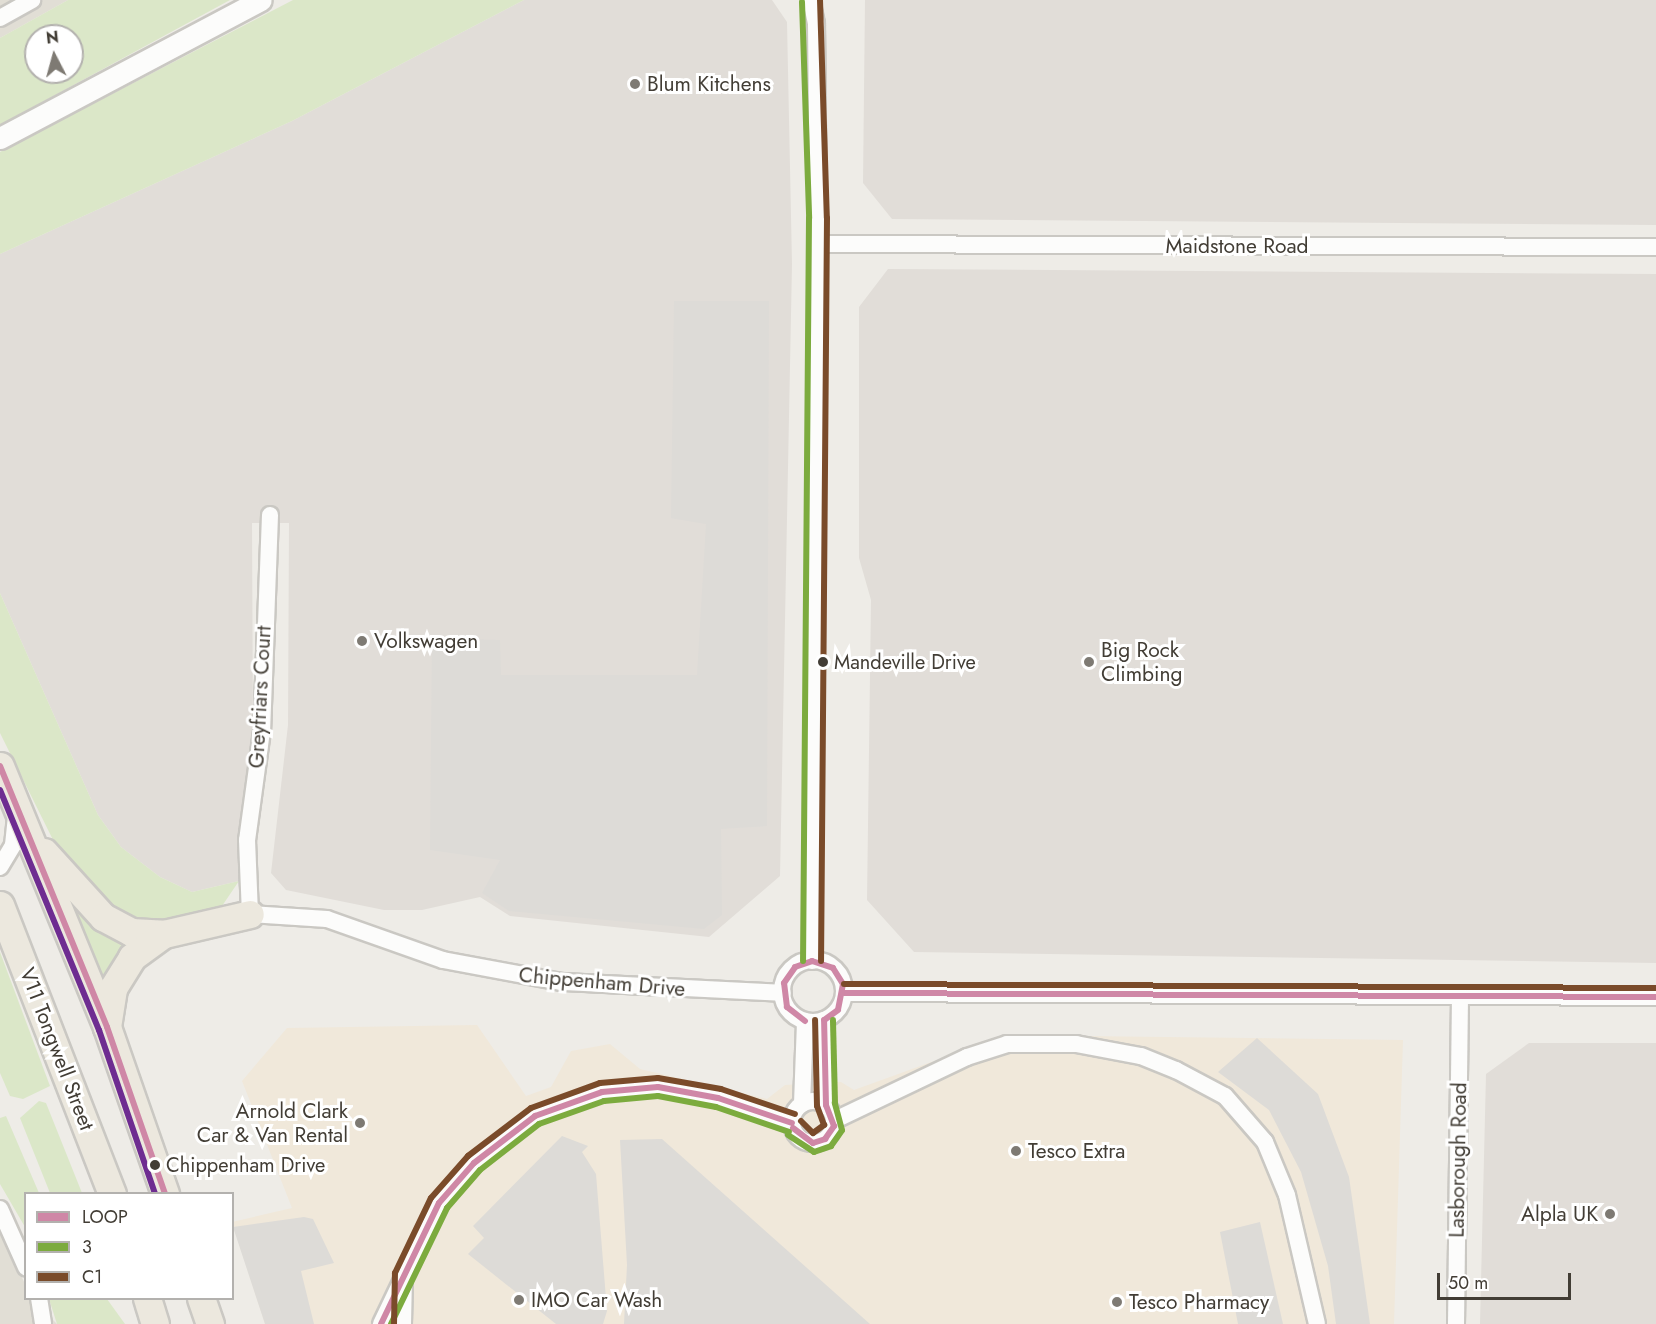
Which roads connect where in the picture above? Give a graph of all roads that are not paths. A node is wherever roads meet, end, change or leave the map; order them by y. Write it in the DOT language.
graph roads {
  1 [pos="32,0"];
  2 [pos="261,0"];
  3 [pos="811,0"];
  4 [pos="0,18"];
  5 [pos="0,138"];
  6 [pos="818,244"];
  7 [pos="1656,247"];
  8 [pos="270,515"];
  9 [pos="0,766"];
  10 [pos="17,804"];
  11 [pos="30,835"];
  12 [pos="0,867"];
  13 [pos="0,905"];
  14 [pos="250,914"];
  15 [pos="164,934"];
  16 [pos="0,938"];
  17 [pos="812,961"];
  18 [pos="34,988"];
  19 [pos="783,993"];
  20 [pos="844,993"];
  21 [pos="1460,996"];
  22 [pos="1656,997"];
  23 [pos="824,1020"];
  24 [pos="805,1021"];
  25 [pos="108,1032"];
  26 [pos="802,1104"];
  27 [pos="826,1104"];
  28 [pos="834,1120"];
  29 [pos="792,1123"];
  30 [pos="111,1192"];
  31 [pos="164,1192"];
  32 [pos="0,1209"];
  33 [pos="24,1263"];
  34 [pos="404,1275"];
  35 [pos="39,1300"];
  36 [pos="147,1300"];
  37 [pos="201,1300"];
  38 [pos="43,1324"];
  39 [pos="156,1324"];
  40 [pos="210,1324"];
  41 [pos="381,1324"];
  42 [pos="403,1324"];
  43 [pos="1317,1324"];
  44 [pos="1456,1324"];
  1 -- 4 [label="street"];
  2 -- 5 [label="street"];
  3 -- 6 [label="street"];
  6 -- 7 [label="street, Maidstone Road"];
  6 -- 17 [label="street"];
  8 -- 14 [label="street, Greyfriars Court"];
  9 -- 10 [label="highway"];
  10 -- 11 [label="highway"];
  10 -- 12 [label="street"];
  11 -- 15 [label="highway"];
  11 -- 25 [label="highway"];
  13 -- 18 [label="highway, V11 Tongwell Street"];
  14 -- 15 [label="highway"];
  14 -- 19 [label="street, Chippenham Drive"];
  15 -- 25 [label="highway"];
  16 -- 18 [label="street"];
  17 -- 19 [label="street"];
  17 -- 20 [label="street"];
  18 -- 30 [label="highway, V11 Tongwell Street"];
  19 -- 24 [label="street"];
  20 -- 21 [label="street"];
  20 -- 23 [label="street"];
  21 -- 22 [label="street"];
  21 -- 44 [label="street, Lasborough Road"];
  23 -- 24 [label="street"];
  23 -- 27 [label="street"];
  24 -- 26 [label="street"];
  25 -- 31 [label="highway"];
  26 -- 27 [label="street"];
  26 -- 29 [label="street"];
  27 -- 28 [label="street"];
  28 -- 29 [label="street"];
  28 -- 43 [label="street"];
  29 -- 34 [label="street"];
  32 -- 33 [label="street"];
  34 -- 41 [label="street"];
  34 -- 42 [label="street"];
  35 -- 38 [label="street"];
  36 -- 39 [label="highway"];
  37 -- 40 [label="highway"];
}
